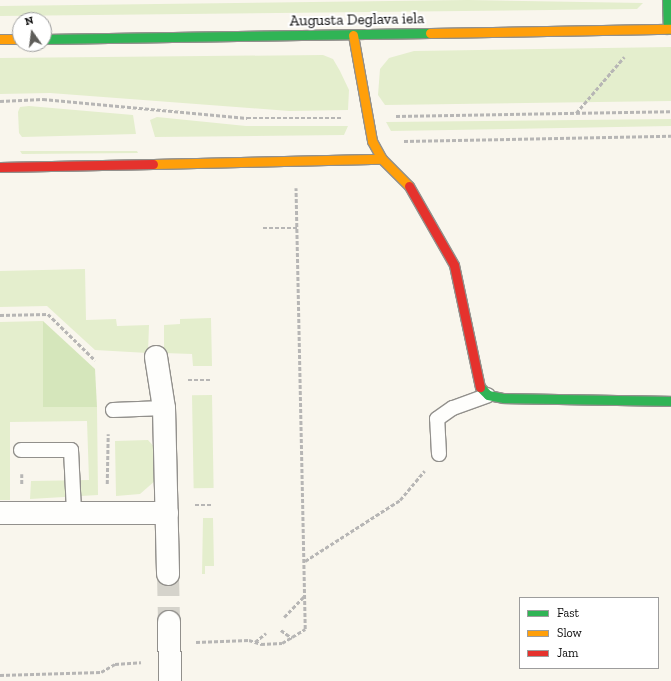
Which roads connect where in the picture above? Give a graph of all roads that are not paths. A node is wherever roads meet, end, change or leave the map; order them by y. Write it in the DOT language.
graph roads {
  1 [pos="667,0"];
  2 [pos="669,29"];
  3 [pos="353,35"];
  4 [pos="0,39"];
  5 [pos="12,39"];
  6 [pos="52,39"];
  7 [pos="382,159"];
  8 [pos="0,167"];
  9 [pos="156,357"];
  10 [pos="488,395"];
  11 [pos="671,401"];
  12 [pos="164,408"];
  13 [pos="113,410"];
  14 [pos="21,450"];
  15 [pos="439,454"];
  16 [pos="177,509"];
  17 [pos="74,512"];
  18 [pos="0,513"];
  19 [pos="168,574"];
  20 [pos="169,622"];
  21 [pos="170,673"];
  1 -- 2 [label="street"];
  2 -- 3 [label="street, Augusta Deglava iela"];
  3 -- 6 [label="street, Augusta Deglava iela"];
  3 -- 7 [label="street"];
  4 -- 5 [label="street"];
  7 -- 8 [label="street"];
  7 -- 10 [label="street"];
  9 -- 12 [label="street"];
  10 -- 11 [label="street"];
  10 -- 15 [label="lane"];
  12 -- 13 [label="lane"];
  12 -- 16 [label="street"];
  14 -- 17 [label="lane"];
  16 -- 17 [label="street"];
  16 -- 19 [label="street"];
  17 -- 18 [label="street"];
  20 -- 21 [label="street"];
}
